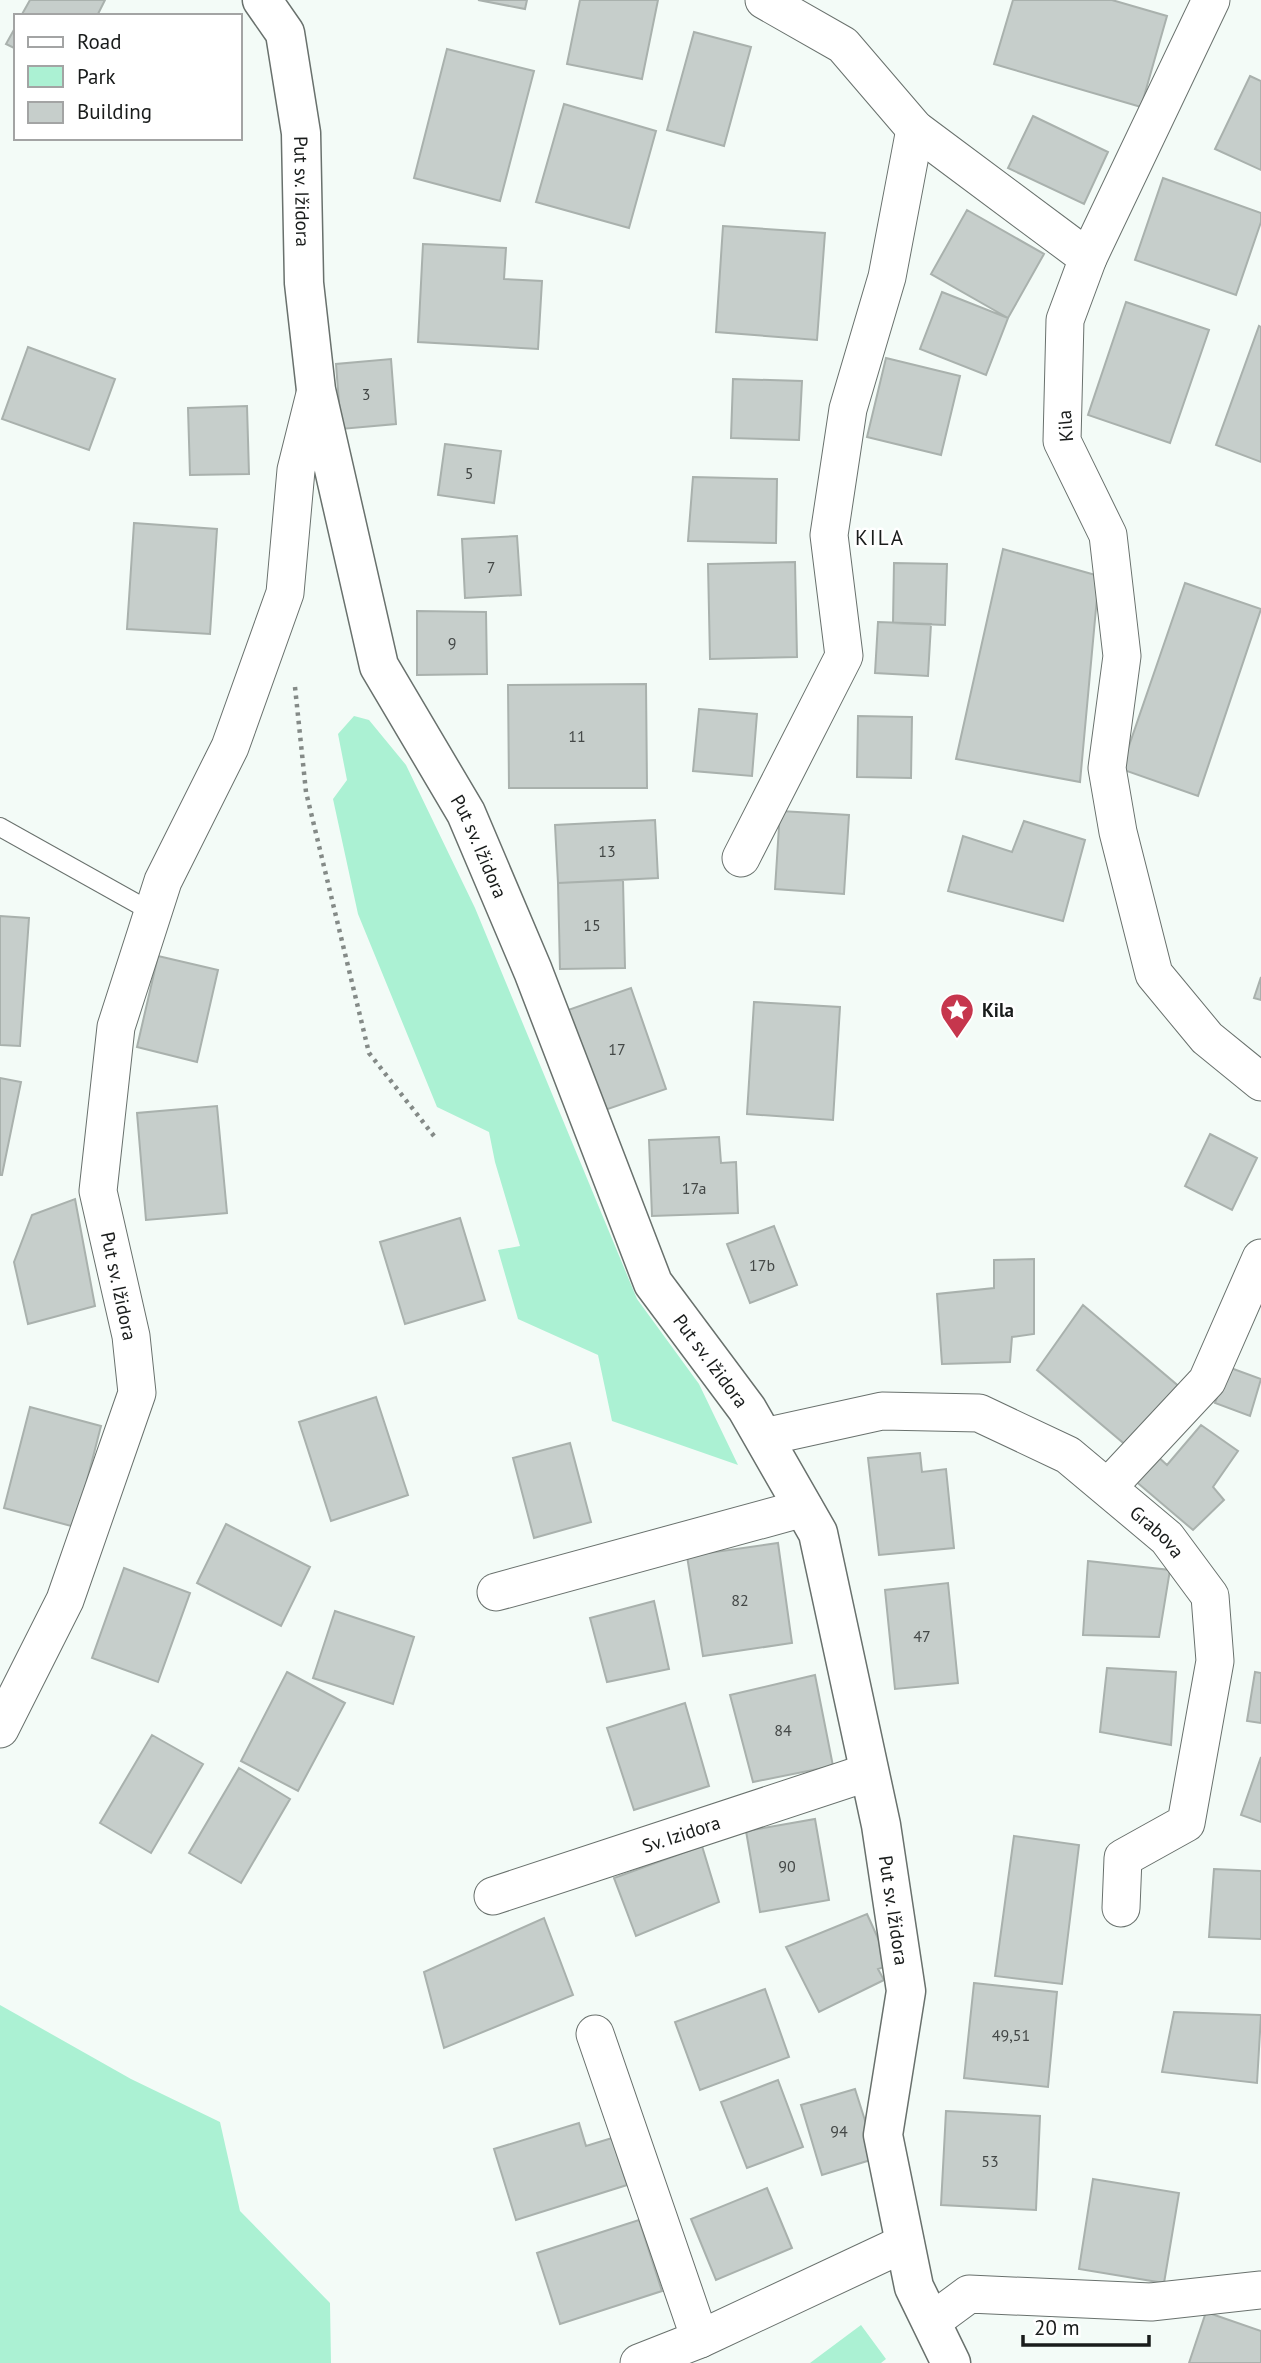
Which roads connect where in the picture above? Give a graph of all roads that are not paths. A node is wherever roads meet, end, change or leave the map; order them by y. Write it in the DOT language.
graph roads {
  1 [pos="262,0"];
  2 [pos="764,0"];
  3 [pos="1211,0"];
  4 [pos="915,129"];
  5 [pos="1088,258"];
  6 [pos="316,390"];
  7 [pos="0,827"];
  8 [pos="741,858"];
  9 [pos="152,912"];
  10 [pos="1261,1082"];
  11 [pos="1261,1258"];
  12 [pos="764,1437"];
  13 [pos="1109,1486"];
  14 [pos="804,1508"];
  15 [pos="496,1592"];
  16 [pos="0,1729"];
  17 [pos="869,1772"];
  18 [pos="493,1896"];
  19 [pos="1121,1908"];
  20 [pos="595,2034"];
  21 [pos="905,2243"];
  22 [pos="1261,2290"];
  23 [pos="931,2322"];
  24 [pos="701,2339"];
  25 [pos="639,2363"];
  26 [pos="951,2363"];
  1 -- 6 [label="street, Put sv. Ižidora"];
  2 -- 4 [label="street"];
  3 -- 5 [label="street, Kila"];
  4 -- 5 [label="street"];
  4 -- 8 [label="street"];
  5 -- 10 [label="street, Kila"];
  6 -- 9 [label="street, Put sv. Ižidora"];
  6 -- 12 [label="street, Put sv. Ižidora"];
  7 -- 9 [label="lane"];
  9 -- 16 [label="street, Put sv. Ižidora"];
  11 -- 13 [label="street"];
  12 -- 13 [label="street, Grabova"];
  12 -- 14 [label="street, Put sv. Ižidora"];
  13 -- 19 [label="street, Grabova"];
  14 -- 15 [label="street"];
  14 -- 17 [label="street, Put sv. Ižidora"];
  17 -- 18 [label="street, Sv. Izidora"];
  17 -- 21 [label="street, Put sv. Ižidora"];
  20 -- 24 [label="street"];
  21 -- 23 [label="street, Put sv. Ižidora"];
  21 -- 24 [label="street"];
  22 -- 23 [label="street"];
  23 -- 26 [label="street, Put sv. Ižidora"];
  24 -- 25 [label="street"];
}
